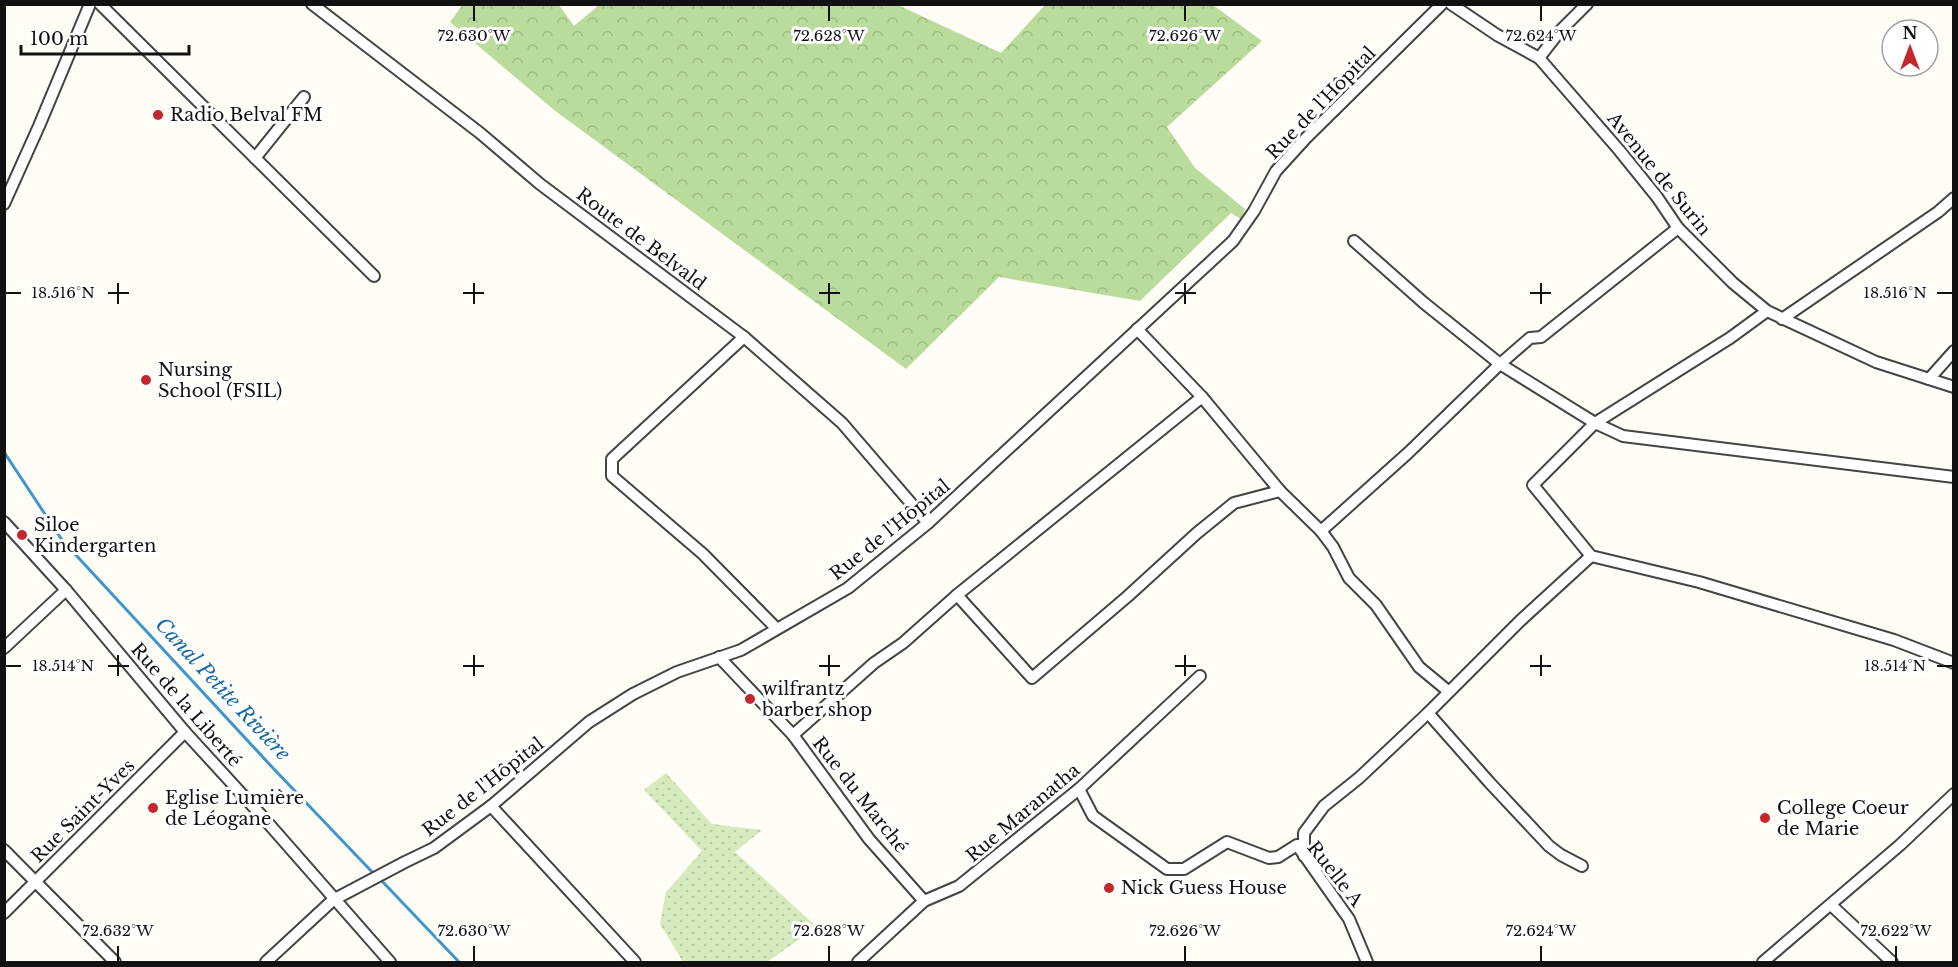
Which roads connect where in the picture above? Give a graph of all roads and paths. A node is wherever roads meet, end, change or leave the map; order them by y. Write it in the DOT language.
graph roads {
  1 [pos="90,4"];
  2 [pos="100,4"];
  3 [pos="312,4"];
  4 [pos="1442,4"];
  5 [pos="1451,4"];
  6 [pos="1587,4"];
  7 [pos="1539,58"];
  8 [pos="304,97"];
  9 [pos="255,158"];
  10 [pos="1953,198"];
  11 [pos="4,204"];
  12 [pos="1678,228"];
  13 [pos="1354,241"];
  14 [pos="374,276"];
  15 [pos="1767,311"];
  16 [pos="1782,318"];
  17 [pos="1137,329"];
  18 [pos="744,337"];
  19 [pos="1953,351"];
  20 [pos="1500,364"];
  21 [pos="1929,379"];
  22 [pos="1953,387"];
  23 [pos="1202,397"];
  24 [pos="1595,423"];
  25 [pos="1953,477"];
  26 [pos="1280,491"];
  27 [pos="4,522"];
  28 [pos="928,523"];
  29 [pos="1321,531"];
  30 [pos="1591,556"];
  31 [pos="66,591"];
  32 [pos="957,595"];
  33 [pos="776,628"];
  34 [pos="4,648"];
  35 [pos="719,657"];
  36 [pos="1953,663"];
  37 [pos="1200,676"];
  38 [pos="1448,691"];
  39 [pos="1428,713"];
  40 [pos="185,732"];
  41 [pos="793,735"];
  42 [pos="1079,789"];
  43 [pos="1953,794"];
  44 [pos="491,806"];
  45 [pos="4,850"];
  46 [pos="1304,856"];
  47 [pos="1582,866"];
  48 [pos="35,882"];
  49 [pos="333,900"];
  50 [pos="924,901"];
  51 [pos="1831,905"];
  52 [pos="4,913"];
  53 [pos="114,963"];
  54 [pos="266,963"];
  55 [pos="390,963"];
  56 [pos="635,963"];
  57 [pos="858,963"];
  58 [pos="1367,963"];
  59 [pos="1763,963"];
  60 [pos="1892,963"];
  1 -- 11 [label="street"];
  2 -- 9 [label="street"];
  3 -- 18 [label="street, Route de Belvald"];
  4 -- 17 [label="street, Rue de l'Hôpital"];
  5 -- 7 [label="street, Avenue de Surin"];
  6 -- 7 [label="street"];
  7 -- 12 [label="street, Avenue de Surin"];
  8 -- 9 [label="street"];
  9 -- 14 [label="street"];
  10 -- 16 [label="street"];
  12 -- 15 [label="street, Avenue de Surin"];
  12 -- 20 [label="street"];
  13 -- 20 [label="street"];
  15 -- 16 [label="street, Avenue de Surin"];
  15 -- 24 [label="street"];
  16 -- 21 [label="street, Avenue de Surin"];
  17 -- 23 [label="street"];
  17 -- 28 [label="street, Rue de l'Hôpital"];
  18 -- 28 [label="street, Route de Belvald"];
  18 -- 33 [label="street"];
  19 -- 21 [label="street"];
  20 -- 24 [label="street"];
  20 -- 29 [label="street"];
  21 -- 22 [label="street, Avenue de Surin"];
  23 -- 26 [label="street"];
  23 -- 32 [label="street"];
  24 -- 25 [label="street"];
  24 -- 30 [label="street"];
  26 -- 29 [label="street"];
  26 -- 32 [label="street"];
  27 -- 31 [label="street, Rue de la Liberté"];
  28 -- 33 [label="street, Rue de l'Hôpital"];
  29 -- 38 [label="street"];
  30 -- 36 [label="street"];
  30 -- 38 [label="street"];
  31 -- 34 [label="street"];
  31 -- 40 [label="street, Rue de la Liberté"];
  32 -- 41 [label="street"];
  33 -- 35 [label="street, Rue de l'Hôpital"];
  35 -- 41 [label="street, Rue du Marché"];
  35 -- 44 [label="street, Rue de l'Hôpital"];
  37 -- 42 [label="street, Rue Maranatha"];
  38 -- 39 [label="street"];
  39 -- 46 [label="street"];
  39 -- 47 [label="street"];
  40 -- 48 [label="street, Rue Saint-Yves"];
  40 -- 49 [label="street, Rue de la Liberté"];
  41 -- 50 [label="street, Rue du Marché"];
  42 -- 46 [label="street, Ruelle A"];
  42 -- 50 [label="street, Rue Maranatha"];
  43 -- 51 [label="street"];
  44 -- 49 [label="street, Rue de l'Hôpital"];
  44 -- 56 [label="street"];
  45 -- 48 [label="street"];
  46 -- 58 [label="street, Ruelle A"];
  48 -- 52 [label="street, Rue Saint-Yves"];
  48 -- 53 [label="street"];
  49 -- 54 [label="street, Rue de l'Hôpital"];
  49 -- 55 [label="street, Rue de la Liberté"];
  50 -- 57 [label="street, Rue Maranatha"];
  51 -- 59 [label="street"];
  51 -- 60 [label="street"];
}
